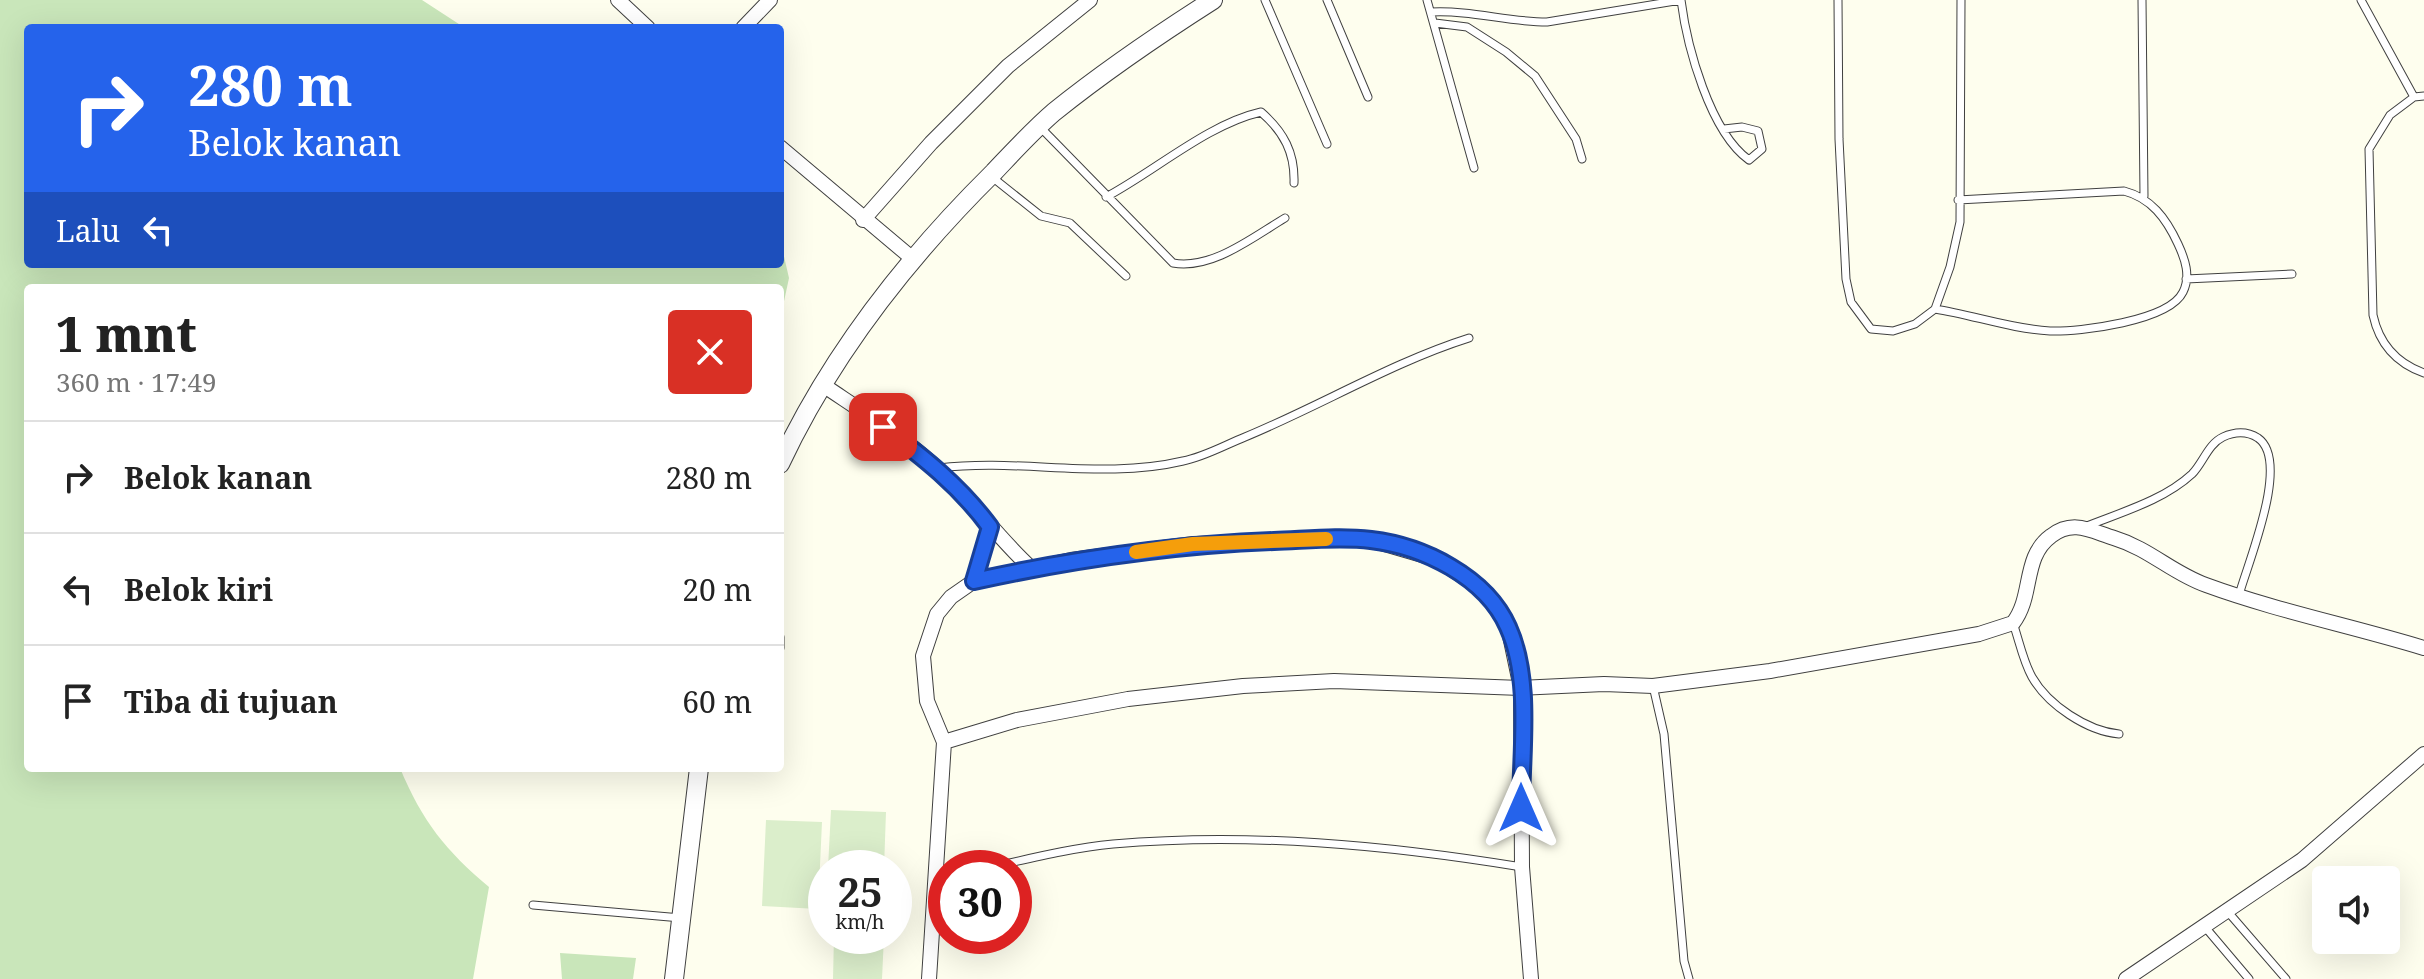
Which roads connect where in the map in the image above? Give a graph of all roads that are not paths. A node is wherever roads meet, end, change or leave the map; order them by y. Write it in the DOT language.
graph roads {
  1 [pos="618,0"];
  2 [pos="770,0"];
  3 [pos="1090,0"];
  4 [pos="1213,0"];
  5 [pos="1265,0"];
  6 [pos="1327,0"];
  7 [pos="1427,0"];
  8 [pos="1838,0"];
  9 [pos="1961,0"];
  10 [pos="2142,0"];
  11 [pos="2361,0"];
  12 [pos="1431,12"];
  13 [pos="1435,23"];
  14 [pos="644,24"];
  15 [pos="747,24"];
  16 [pos="2424,96"];
  17 [pos="1368,97"];
  18 [pos="2414,97"];
  19 [pos="1040,126"];
  20 [pos="1724,129"];
  21 [pos="1327,144"];
  22 [pos="784,151"];
  23 [pos="1582,159"];
  24 [pos="1474,168"];
  25 [pos="990,175"];
  26 [pos="1294,183"];
  27 [pos="2144,196"];
  28 [pos="1106,197"];
  29 [pos="1958,200"];
  30 [pos="1285,218"];
  31 [pos="863,220"];
  32 [pos="913,259"];
  33 [pos="2292,274"];
  34 [pos="1126,276"];
  35 [pos="2186,279"];
  36 [pos="1935,309"];
  37 [pos="1469,338"];
  38 [pos="2424,373"];
  39 [pos="823,385"];
  40 [pos="784,456"];
  41 [pos="937,468"];
  42 [pos="2085,526"];
  43 [pos="990,527"];
  44 [pos="1031,568"];
  45 [pos="974,581"];
  46 [pos="2239,595"];
  47 [pos="2013,623"];
  48 [pos="2424,648"];
  49 [pos="1653,686"];
  50 [pos="1521,688"];
  51 [pos="2119,734"];
  52 [pos="944,742"];
  53 [pos="2424,754"];
  54 [pos="699,772"];
  55 [pos="941,850"];
  56 [pos="1032,859"];
  57 [pos="1522,867"];
  58 [pos="533,905"];
  59 [pos="2228,912"];
  60 [pos="683,918"];
  61 [pos="2205,927"];
  62 [pos="932,954"];
  63 [pos="674,979"];
  64 [pos="929,979"];
  65 [pos="1531,979"];
  66 [pos="1689,979"];
  67 [pos="2126,979"];
  68 [pos="2249,979"];
  69 [pos="2286,979"];
  1 -- 14 [label="street"];
  2 -- 15 [label="street"];
  3 -- 31 [label="street"];
  4 -- 19 [label="street"];
  5 -- 21 [label="lane"];
  6 -- 17 [label="lane"];
  7 -- 12 [label="lane"];
  8 -- 36 [label="lane"];
  9 -- 29 [label="lane"];
  10 -- 27 [label="lane"];
  11 -- 18 [label="lane"];
  12 -- 13 [label="lane"];
  12 -- 20 [label="lane"];
  13 -- 23 [label="lane"];
  13 -- 24 [label="lane"];
  16 -- 18 [label="lane"];
  18 -- 38 [label="lane"];
  19 -- 25 [label="street"];
  19 -- 28 [label="lane"];
  20 -- 20 [label="lane"];
  22 -- 31 [label="street"];
  25 -- 32 [label="street"];
  25 -- 34 [label="lane"];
  26 -- 28 [label="lane"];
  27 -- 29 [label="lane"];
  27 -- 35 [label="lane"];
  28 -- 30 [label="lane"];
  29 -- 36 [label="lane"];
  31 -- 32 [label="street"];
  32 -- 39 [label="street"];
  33 -- 35 [label="lane"];
  35 -- 36 [label="lane"];
  37 -- 41 [label="lane"];
  39 -- 40 [label="street"];
  39 -- 41 [label="street"];
  41 -- 43 [label="street"];
  42 -- 46 [label="street"];
  42 -- 46 [label="lane"];
  42 -- 47 [label="street"];
  43 -- 44 [label="street"];
  43 -- 45 [label="street"];
  44 -- 45 [label="street"];
  44 -- 50 [label="street"];
  45 -- 52 [label="street"];
  46 -- 48 [label="street"];
  47 -- 49 [label="street"];
  47 -- 51 [label="lane"];
  49 -- 50 [label="street"];
  49 -- 66 [label="lane"];
  50 -- 52 [label="street"];
  50 -- 57 [label="street"];
  52 -- 55 [label="street"];
  53 -- 59 [label="street"];
  54 -- 60 [label="street"];
  56 -- 57 [label="lane"];
  57 -- 65 [label="street"];
  58 -- 60 [label="lane"];
  59 -- 61 [label="street"];
  59 -- 69 [label="lane"];
  60 -- 63 [label="street"];
  61 -- 67 [label="street"];
  61 -- 68 [label="lane"];
  62 -- 64 [label="street"];
}
